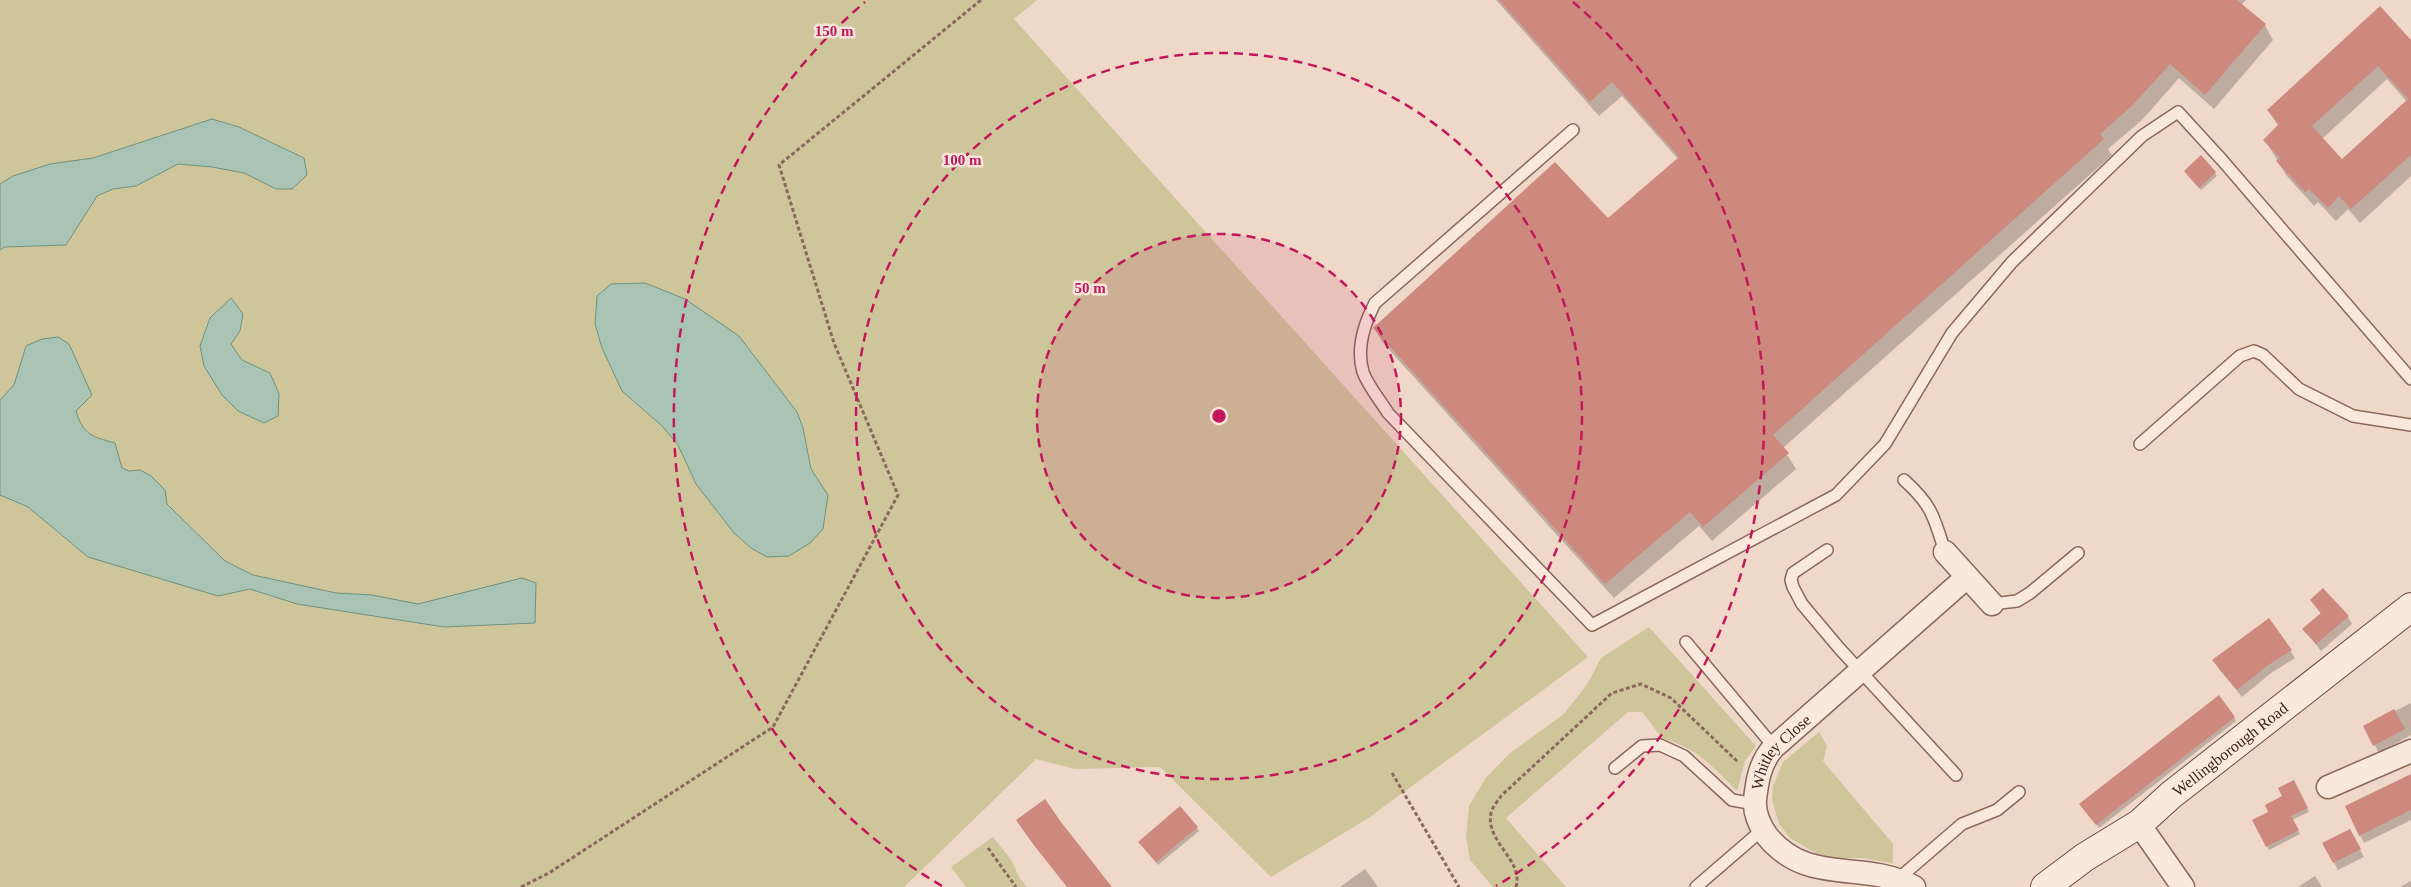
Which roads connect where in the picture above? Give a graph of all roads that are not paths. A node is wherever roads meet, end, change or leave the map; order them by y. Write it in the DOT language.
graph roads {
  1 [pos="1572,130"];
  2 [pos="2411,378"];
  3 [pos="2411,425"];
  4 [pos="2140,444"];
  5 [pos="1904,480"];
  6 [pos="1828,550"];
  7 [pos="1944,552"];
  8 [pos="2078,553"];
  9 [pos="1967,577"];
  10 [pos="1992,604"];
  11 [pos="2411,607"];
  12 [pos="1686,642"];
  13 [pos="1862,672"];
  14 [pos="1774,747"];
  15 [pos="2411,751"];
  16 [pos="1615,768"];
  17 [pos="1956,775"];
  18 [pos="2328,787"];
  19 [pos="2019,792"];
  20 [pos="1755,804"];
  21 [pos="2139,824"];
  22 [pos="1762,830"];
  23 [pos="1906,883"];
  24 [pos="1696,887"];
  25 [pos="2045,887"];
  26 [pos="2183,887"];
  1 -- 2 [label="lane"];
  3 -- 4 [label="lane"];
  5 -- 7 [label="lane"];
  6 -- 13 [label="lane"];
  7 -- 9 [label="street"];
  8 -- 10 [label="lane"];
  9 -- 10 [label="street"];
  9 -- 13 [label="street, Whitley Close"];
  11 -- 21 [label="main road, Wellingborough Road"];
  12 -- 14 [label="lane"];
  13 -- 14 [label="street, Whitley Close"];
  13 -- 17 [label="lane"];
  14 -- 20 [label="street, Whitley Close"];
  15 -- 18 [label="street"];
  16 -- 20 [label="lane"];
  19 -- 23 [label="lane"];
  20 -- 22 [label="street, Whitley Close"];
  21 -- 25 [label="main road, Wellingborough Road"];
  21 -- 26 [label="street"];
  22 -- 23 [label="street, Whitley Close"];
  22 -- 24 [label="lane"];
}
